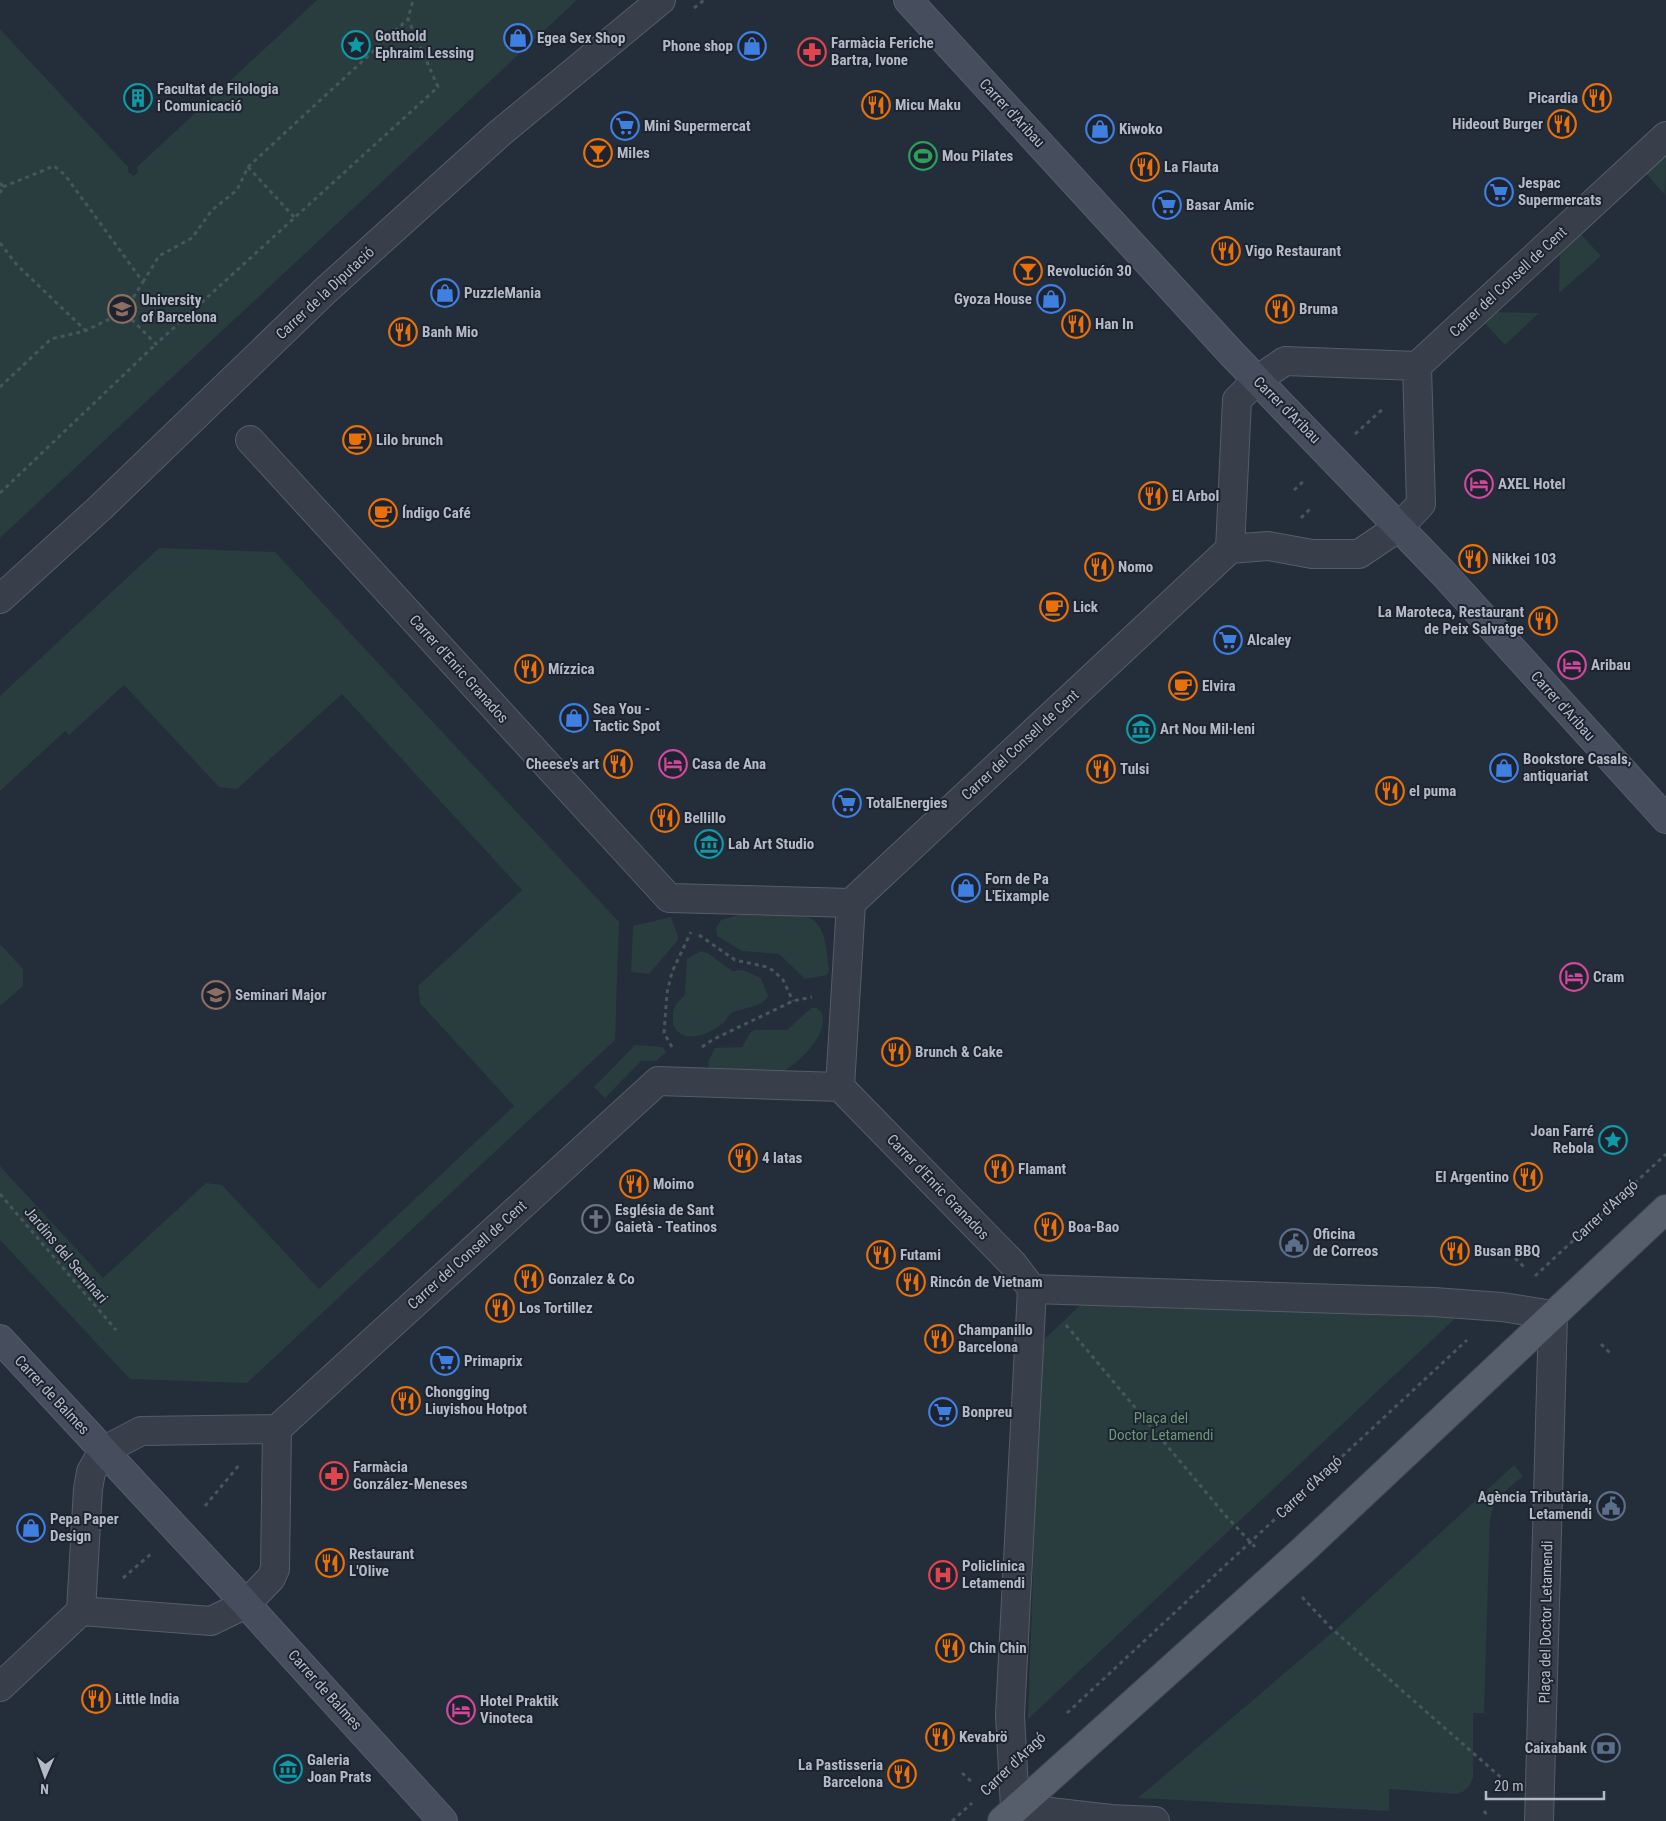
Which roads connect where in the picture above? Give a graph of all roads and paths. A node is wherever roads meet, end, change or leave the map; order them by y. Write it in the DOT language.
graph roads {
  1 [pos="413,0"];
  2 [pos="661,0"];
  3 [pos="908,0"];
  4 [pos="408,18"];
  5 [pos="1666,136"];
  6 [pos="248,167"];
  7 [pos="0,184"];
  8 [pos="3,187"];
  9 [pos="0,193"];
  10 [pos="295,218"];
  11 [pos="0,243"];
  12 [pos="143,282"];
  13 [pos="124,312"];
  14 [pos="85,331"];
  15 [pos="156,344"];
  16 [pos="1417,366"];
  17 [pos="1257,380"];
  18 [pos="0,387"];
  19 [pos="250,440"];
  20 [pos="1306,480"];
  21 [pos="1294,490"];
  22 [pos="1,491"];
  23 [pos="1399,527"];
  24 [pos="1230,549"];
  25 [pos="0,599"];
  26 [pos="1666,819"];
  27 [pos="668,898"];
  28 [pos="851,903"];
  29 [pos="692,930"];
  30 [pos="846,988"];
  31 [pos="793,1001"];
  32 [pos="680,1063"];
  33 [pos="658,1081"];
  34 [pos="840,1087"];
  35 [pos="1666,1154"];
  36 [pos="0,1194"];
  37 [pos="1666,1209"];
  38 [pos="1514,1258"];
  39 [pos="1524,1267"];
  40 [pos="1032,1289"];
  41 [pos="1502,1307"];
  42 [pos="1553,1314"];
  43 [pos="116,1330"];
  44 [pos="1071,1332"];
  45 [pos="0,1339"];
  46 [pos="1601,1344"];
  47 [pos="1612,1355"];
  48 [pos="277,1430"];
  49 [pos="104,1451"];
  50 [pos="1240,1531"];
  51 [pos="153,1552"];
  52 [pos="246,1604"];
  53 [pos="1314,1609"];
  54 [pos="81,1611"];
  55 [pos="121,1614"];
  56 [pos="0,1687"];
  57 [pos="1061,1718"];
  58 [pos="1011,1764"];
  59 [pos="962,1773"];
  60 [pos="1505,1781"];
  61 [pos="972,1783"];
  62 [pos="1484,1811"];
  63 [pos="1009,1815"];
  64 [pos="1487,1815"];
  65 [pos="443,1821"];
  66 [pos="952,1821"];
  67 [pos="1155,1821"];
  68 [pos="1539,1821"];
  1 -- 4 [label="path"];
  2 -- 25 [label="street, Carrer de la Diputació"];
  3 -- 17 [label="main road, Carrer d'Aribau"];
  4 -- 6 [label="path"];
  4 -- 10 [label="path"];
  5 -- 16 [label="street, Carrer del Consell de Cent"];
  6 -- 10 [label="path"];
  6 -- 12 [label="path"];
  7 -- 8 [label="path"];
  8 -- 9 [label="path"];
  8 -- 12 [label="path"];
  10 -- 15 [label="path"];
  11 -- 14 [label="path"];
  12 -- 13 [label="path"];
  13 -- 14 [label="path"];
  13 -- 15 [label="path"];
  14 -- 18 [label="path"];
  15 -- 22 [label="path"];
  16 -- 17 [label="street"];
  16 -- 23 [label="street"];
  17 -- 23 [label="main road, Carrer d'Aribau"];
  17 -- 24 [label="street"];
  19 -- 27 [label="street, Carrer d'Enric Granados"];
  20 -- 21 [label="path"];
  23 -- 24 [label="street"];
  23 -- 26 [label="main road, Carrer d'Aribau"];
  24 -- 28 [label="street, Carrer del Consell de Cent"];
  27 -- 28 [label="street"];
  27 -- 29 [label="path"];
  28 -- 30 [label="street"];
  29 -- 31 [label="path"];
  29 -- 32 [label="path"];
  30 -- 31 [label="path"];
  30 -- 34 [label="street"];
  31 -- 32 [label="path"];
  32 -- 33 [label="path"];
  33 -- 34 [label="street"];
  33 -- 48 [label="street, Carrer del Consell de Cent"];
  34 -- 40 [label="street, Carrer d'Enric Granados"];
  35 -- 41 [label="path, Carrer d'Aragó"];
  36 -- 43 [label="path, Jardins del Seminari"];
  37 -- 42 [label="main road"];
  38 -- 39 [label="path"];
  40 -- 41 [label="street"];
  40 -- 58 [label="street"];
  41 -- 42 [label="street"];
  41 -- 57 [label="path, Carrer d'Aragó"];
  42 -- 63 [label="main road"];
  42 -- 68 [label="street, Plaça del Doctor Letamendi"];
  44 -- 50 [label="path"];
  45 -- 49 [label="main road, Carrer de Balmes"];
  46 -- 47 [label="path"];
  48 -- 49 [label="street"];
  48 -- 52 [label="street"];
  49 -- 52 [label="main road, Carrer de Balmes"];
  49 -- 54 [label="street"];
  51 -- 55 [label="path"];
  52 -- 55 [label="street"];
  52 -- 65 [label="main road, Carrer de Balmes"];
  53 -- 60 [label="path"];
  54 -- 55 [label="street"];
  54 -- 56 [label="street"];
  58 -- 63 [label="street"];
  58 -- 66 [label="path, Carrer d'Aragó"];
  59 -- 61 [label="path, Carrer d'Aragó"];
  62 -- 64 [label="path"];
  63 -- 67 [label="street"];
}
